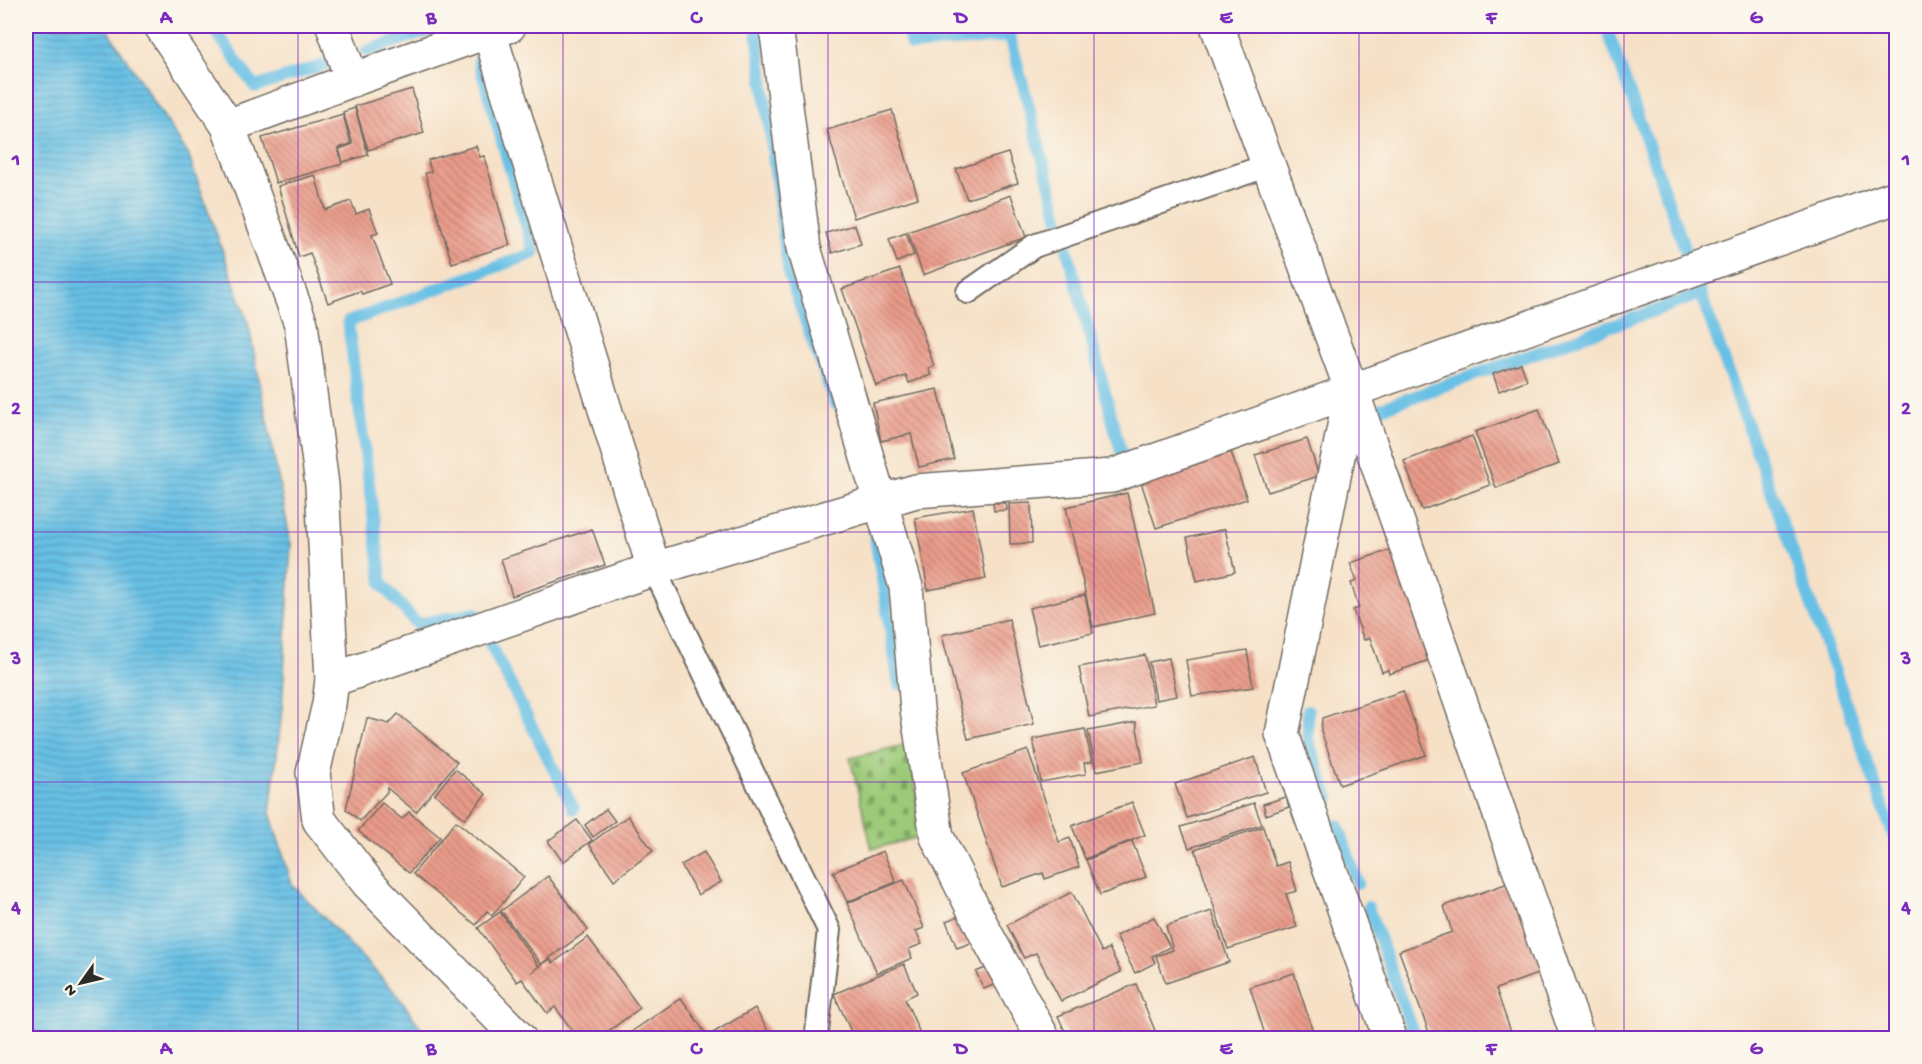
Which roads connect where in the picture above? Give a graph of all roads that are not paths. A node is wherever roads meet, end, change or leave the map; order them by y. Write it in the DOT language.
graph roads {
  1 [pos="161,26"];
  2 [pos="333,26"];
  3 [pos="776,26"];
  4 [pos="1217,26"];
  5 [pos="500,28"];
  6 [pos="448,35"];
  7 [pos="352,80"];
  8 [pos="228,126"];
  9 [pos="1269,165"];
  10 [pos="1896,197"];
  11 [pos="968,292"];
  12 [pos="1352,391"];
  13 [pos="882,503"];
  14 [pos="654,569"];
  15 [pos="332,680"];
  16 [pos="817,1032"];
  17 [pos="519,1038"];
  18 [pos="1042,1038"];
  19 [pos="1390,1038"];
  20 [pos="1578,1038"];
  1 -- 8 [label="street"];
  2 -- 7 [label="street"];
  3 -- 13 [label="street"];
  4 -- 9 [label="street"];
  5 -- 6 [label="street"];
  5 -- 14 [label="street"];
  6 -- 7 [label="street"];
  7 -- 8 [label="street"];
  8 -- 15 [label="street"];
  9 -- 11 [label="lane"];
  9 -- 12 [label="street"];
  10 -- 12 [label="street"];
  12 -- 13 [label="street"];
  12 -- 19 [label="street"];
  12 -- 20 [label="street"];
  13 -- 14 [label="street"];
  13 -- 18 [label="street"];
  14 -- 15 [label="street"];
  14 -- 16 [label="lane"];
  15 -- 17 [label="street"];
}
